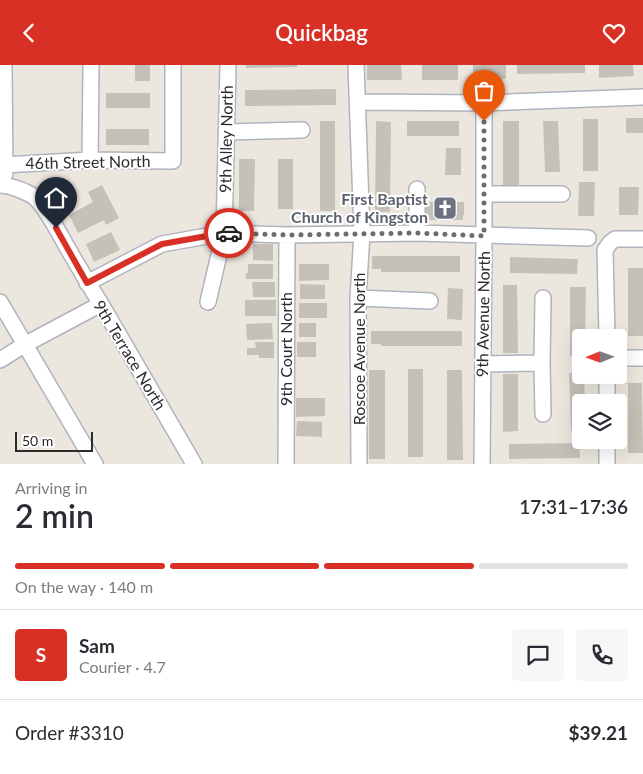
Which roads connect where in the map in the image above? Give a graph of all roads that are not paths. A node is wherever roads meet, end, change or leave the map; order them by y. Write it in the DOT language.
graph roads {
  1 [pos="4,65"];
  2 [pos="91,65"];
  3 [pos="173,65"];
  4 [pos="228,65"];
  5 [pos="356,65"];
  6 [pos="643,97"];
  7 [pos="358,102"];
  8 [pos="484,103"];
  9 [pos="302,130"];
  10 [pos="226,132"];
  11 [pos="90,160"];
  12 [pos="4,165"];
  13 [pos="3,185"];
  14 [pos="417,189"];
  15 [pos="484,194"];
  16 [pos="562,194"];
  17 [pos="224,233"];
  18 [pos="362,233"];
  19 [pos="417,233"];
  20 [pos="287,235"];
  21 [pos="484,236"];
  22 [pos="588,238"];
  23 [pos="643,239"];
  24 [pos="87,283"];
  25 [pos="543,297"];
  26 [pos="358,298"];
  27 [pos="430,301"];
  28 [pos="0,302"];
  29 [pos="208,302"];
  30 [pos="101,304"];
  31 [pos="607,329"];
  32 [pos="24,345"];
  33 [pos="628,358"];
  34 [pos="643,358"];
  35 [pos="0,360"];
  36 [pos="542,363"];
  37 [pos="483,364"];
  38 [pos="543,414"];
  39 [pos="607,449"];
  40 [pos="94,464"];
  41 [pos="194,464"];
  42 [pos="286,464"];
  43 [pos="359,464"];
  44 [pos="482,464"];
  45 [pos="607,464"];
  1 -- 12 [label="street, 9th Terrace North"];
  2 -- 11 [label="street"];
  3 -- 11 [label="street, 46th Street North"];
  4 -- 10 [label="street, 9th Alley North"];
  5 -- 7 [label="street, Roscoe Avenue North"];
  6 -- 8 [label="street"];
  7 -- 8 [label="street"];
  7 -- 18 [label="street, Roscoe Avenue North"];
  8 -- 15 [label="street, 9th Avenue North"];
  9 -- 10 [label="street"];
  10 -- 17 [label="street, 9th Alley North"];
  11 -- 12 [label="street, 46th Street North"];
  12 -- 13 [label="street, 9th Terrace North"];
  13 -- 24 [label="street, 9th Terrace North"];
  14 -- 19 [label="street"];
  15 -- 16 [label="street"];
  15 -- 21 [label="street, 9th Avenue North"];
  17 -- 20 [label="street"];
  17 -- 24 [label="street"];
  17 -- 29 [label="street, 9th Alley North"];
  18 -- 19 [label="street"];
  18 -- 20 [label="street"];
  18 -- 26 [label="street, Roscoe Avenue North"];
  19 -- 21 [label="street"];
  20 -- 42 [label="street, 9th Court North"];
  21 -- 22 [label="street"];
  21 -- 37 [label="street, 9th Avenue North"];
  23 -- 31 [label="street"];
  24 -- 30 [label="street, 9th Terrace North"];
  25 -- 36 [label="street"];
  26 -- 27 [label="street"];
  26 -- 43 [label="street, Roscoe Avenue North"];
  28 -- 32 [label="street"];
  30 -- 32 [label="street"];
  30 -- 41 [label="street, 9th Terrace North"];
  32 -- 35 [label="street"];
  32 -- 40 [label="street"];
  33 -- 34 [label="street"];
  36 -- 37 [label="street"];
  36 -- 38 [label="street"];
  37 -- 44 [label="street, 9th Avenue North"];
  39 -- 45 [label="street"];
}
